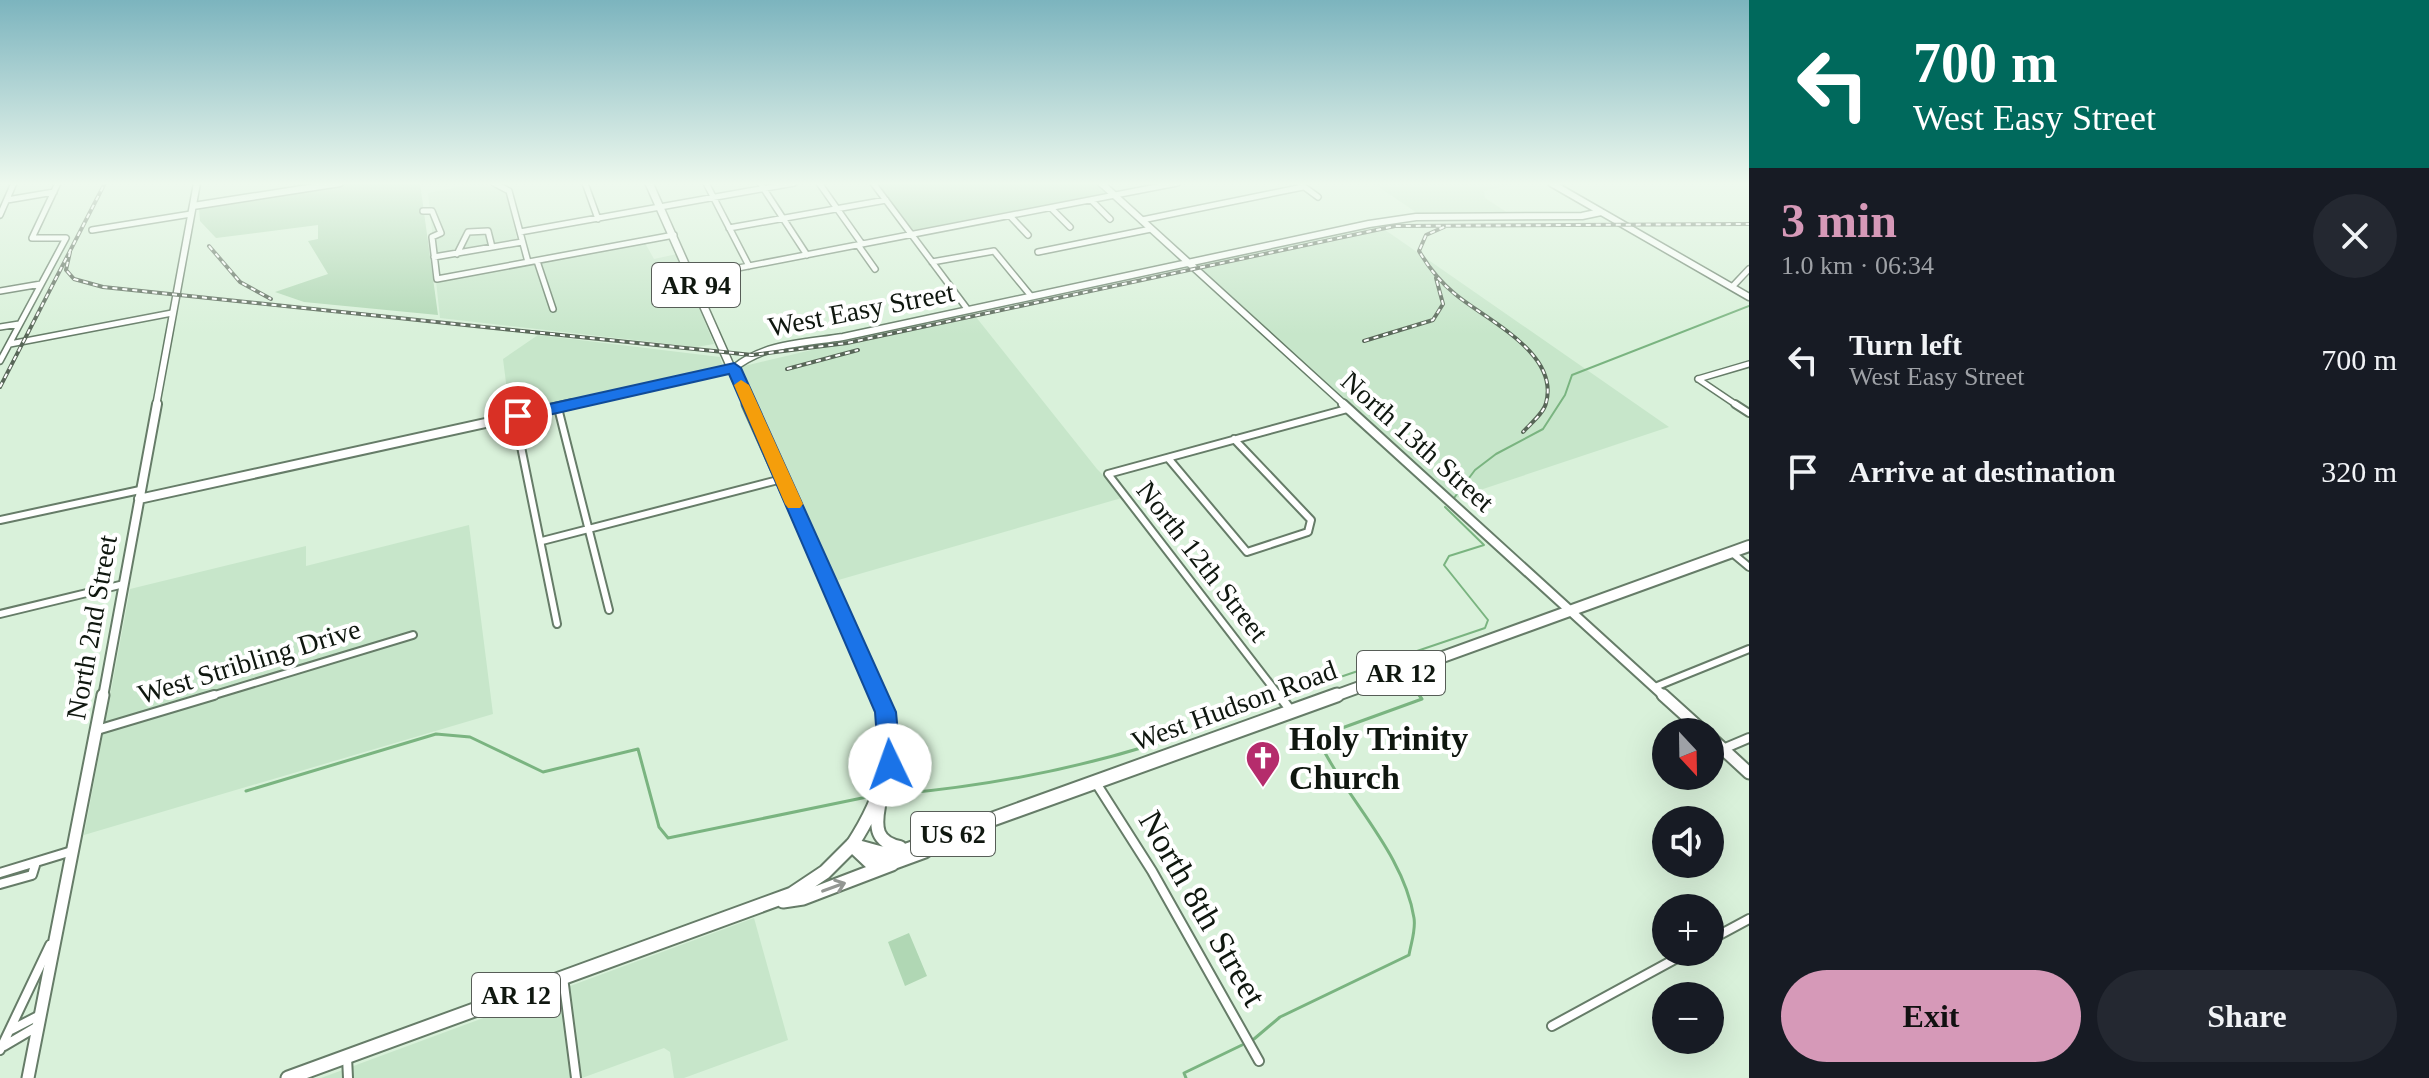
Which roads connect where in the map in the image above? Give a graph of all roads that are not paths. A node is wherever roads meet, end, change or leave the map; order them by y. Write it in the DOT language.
graph roads {
  1 [pos="34,233"];
  2 [pos="187,233"];
  3 [pos="440,233"];
  4 [pos="468,233"];
  5 [pos="489,233"];
  6 [pos="520,233"];
  7 [pos="732,233"];
  8 [pos="794,233"];
  9 [pos="853,233"];
  10 [pos="917,233"];
  11 [pos="1130,233"];
  12 [pos="1156,233"];
  13 [pos="1330,233"];
  14 [pos="1638,233"];
  15 [pos="913,234"];
  16 [pos="674,235"];
  17 [pos="522,242"];
  18 [pos="860,244"];
  19 [pos="492,247"];
  20 [pos="1038,252"];
  21 [pos="457,254"];
  22 [pos="807,255"];
  23 [pos="434,257"];
  24 [pos="537,261"];
  25 [pos="528,262"];
  26 [pos="932,262"];
  27 [pos="1188,263"];
  28 [pos="749,266"];
  29 [pos="875,269"];
  30 [pos="1749,269"];
  31 [pos="692,277"];
  32 [pos="41,284"];
  33 [pos="1732,287"];
  34 [pos="0,291"];
  35 [pos="1031,296"];
  36 [pos="1749,297"];
  37 [pos="553,309"];
  38 [pos="968,310"];
  39 [pos="172,313"];
  40 [pos="19,324"];
  41 [pos="0,327"];
  42 [pos="10,344"];
  43 [pos="0,361"];
  44 [pos="1749,364"];
  45 [pos="734,368"];
  46 [pos="558,408"];
  47 [pos="1347,409"];
  48 [pos="1749,413"];
  49 [pos="515,417"];
  50 [pos="1234,439"];
  51 [pos="1168,458"];
  52 [pos="783,478"];
  53 [pos="140,490"];
  54 [pos="139,499"];
  55 [pos="0,520"];
  56 [pos="589,529"];
  57 [pos="542,541"];
  58 [pos="1749,546"];
  59 [pos="1731,552"];
  60 [pos="1749,567"];
  61 [pos="124,584"];
  62 [pos="609,610"];
  63 [pos="1570,611"];
  64 [pos="0,614"];
  65 [pos="557,624"];
  66 [pos="413,635"];
  67 [pos="1749,649"];
  68 [pos="1655,687"];
  69 [pos="1292,712"];
  70 [pos="1689,718"];
  71 [pos="97,730"];
  72 [pos="1749,738"];
  73 [pos="1724,749"];
  74 [pos="1724,750"];
  75 [pos="1749,773"];
  76 [pos="1096,783"];
  77 [pos="881,798"];
  78 [pos="1053,799"];
  79 [pos="852,845"];
  80 [pos="72,851"];
  81 [pos="36,862"];
  82 [pos="895,862"];
  83 [pos="0,873"];
  84 [pos="0,884"];
  85 [pos="769,903"];
  86 [pos="1749,919"];
  87 [pos="1724,932"];
  88 [pos="55,934"];
  89 [pos="1662,966"];
  90 [pos="563,977"];
  91 [pos="39,1020"];
  92 [pos="1552,1026"];
  93 [pos="8,1033"];
  94 [pos="0,1050"];
  95 [pos="347,1057"];
  96 [pos="1259,1061"];
  97 [pos="28,1078"];
  98 [pos="288,1078"];
  99 [pos="348,1078"];
  100 [pos="576,1078"];
  1 -- 32 [label="street"];
  2 -- 39 [label="main road, North 2nd Street"];
  3 -- 23 [label="street"];
  4 -- 21 [label="street"];
  5 -- 19 [label="street"];
  6 -- 17 [label="street"];
  7 -- 28 [label="street"];
  8 -- 22 [label="street"];
  9 -- 18 [label="street"];
  10 -- 15 [label="street"];
  11 -- 20 [label="street"];
  12 -- 27 [label="main road, North 13th Street"];
  13 -- 27 [label="main road, West Easy Street"];
  14 -- 33 [label="main road"];
  15 -- 18 [label="street"];
  15 -- 26 [label="street"];
  16 -- 24 [label="street"];
  16 -- 31 [label="main road, AR 94"];
  17 -- 19 [label="street"];
  17 -- 25 [label="street"];
  18 -- 22 [label="street"];
  18 -- 29 [label="street"];
  19 -- 21 [label="street"];
  21 -- 23 [label="street"];
  22 -- 28 [label="street"];
  23 -- 25 [label="street"];
  24 -- 25 [label="street"];
  24 -- 37 [label="street"];
  26 -- 35 [label="street"];
  26 -- 38 [label="street"];
  27 -- 35 [label="main road, West Easy Street"];
  27 -- 47 [label="main road, North 13th Street"];
  28 -- 31 [label="street"];
  30 -- 33 [label="street"];
  31 -- 45 [label="main road, AR 94"];
  32 -- 34 [label="street"];
  32 -- 40 [label="street"];
  33 -- 36 [label="main road"];
  35 -- 38 [label="main road, West Easy Street"];
  38 -- 45 [label="main road, West Easy Street"];
  39 -- 42 [label="street"];
  39 -- 53 [label="main road, North 2nd Street"];
  40 -- 41 [label="street"];
  40 -- 42 [label="street"];
  42 -- 43 [label="street"];
  44 -- 48 [label="street"];
  45 -- 46 [label="main road, West Easy Street"];
  45 -- 52 [label="main road, AR 94"];
  46 -- 49 [label="main road, West Easy Street"];
  46 -- 56 [label="street"];
  47 -- 50 [label="street"];
  47 -- 63 [label="main road, North 13th Street"];
  49 -- 54 [label="main road, West Easy Street"];
  49 -- 57 [label="street"];
  50 -- 51 [label="street"];
  50 -- 51 [label="street"];
  51 -- 69 [label="street, North 12th Street"];
  52 -- 56 [label="street"];
  52 -- 77 [label="main road, AR 94"];
  53 -- 54 [label="main road, North 2nd Street"];
  53 -- 55 [label="street"];
  54 -- 61 [label="main road, North 2nd Street"];
  56 -- 57 [label="street"];
  56 -- 62 [label="street"];
  57 -- 65 [label="street"];
  58 -- 59 [label="highway, West Hudson Road / AR 12"];
  59 -- 60 [label="street"];
  59 -- 63 [label="highway, West Hudson Road / AR 12"];
  61 -- 64 [label="street"];
  61 -- 71 [label="main road, North 2nd Street"];
  63 -- 68 [label="main road, North 13th Street"];
  63 -- 69 [label="highway, West Hudson Road / AR 12"];
  66 -- 71 [label="street, West Stribling Drive"];
  67 -- 68 [label="street"];
  68 -- 70 [label="main road, North 13th Street"];
  69 -- 76 [label="highway, West Hudson Road / AR 12"];
  71 -- 80 [label="main road, North 2nd Street"];
  72 -- 73 [label="street"];
  74 -- 75 [label="main road"];
  76 -- 78 [label="highway, West Hudson Road / AR 12"];
  76 -- 96 [label="street, North 8th Street"];
  77 -- 78 [label="main road, West Hudson Road / US 62"];
  77 -- 79 [label="main road, AR 94"];
  78 -- 79 [label="highway, West Hudson Road / US 62"];
  78 -- 82 [label="highway, West Hudson Road / US 62"];
  79 -- 82 [label="highway"];
  79 -- 85 [label="highway, AR 12"];
  80 -- 81 [label="street"];
  80 -- 88 [label="main road, North 2nd Street"];
  81 -- 83 [label="street"];
  81 -- 84 [label="street"];
  85 -- 82 [label="highway, AR 12, one-way"];
  85 -- 90 [label="highway, AR 12"];
  86 -- 87 [label="street"];
  88 -- 91 [label="main road, North 2nd Street"];
  88 -- 93 [label="street"];
  89 -- 92 [label="street"];
  90 -- 95 [label="highway, AR 12"];
  90 -- 100 [label="street"];
  91 -- 93 [label="street"];
  91 -- 94 [label="street"];
  91 -- 97 [label="main road, North 2nd Street"];
  93 -- 94 [label="street"];
  95 -- 98 [label="highway, AR 12"];
  95 -- 99 [label="street"];
}
